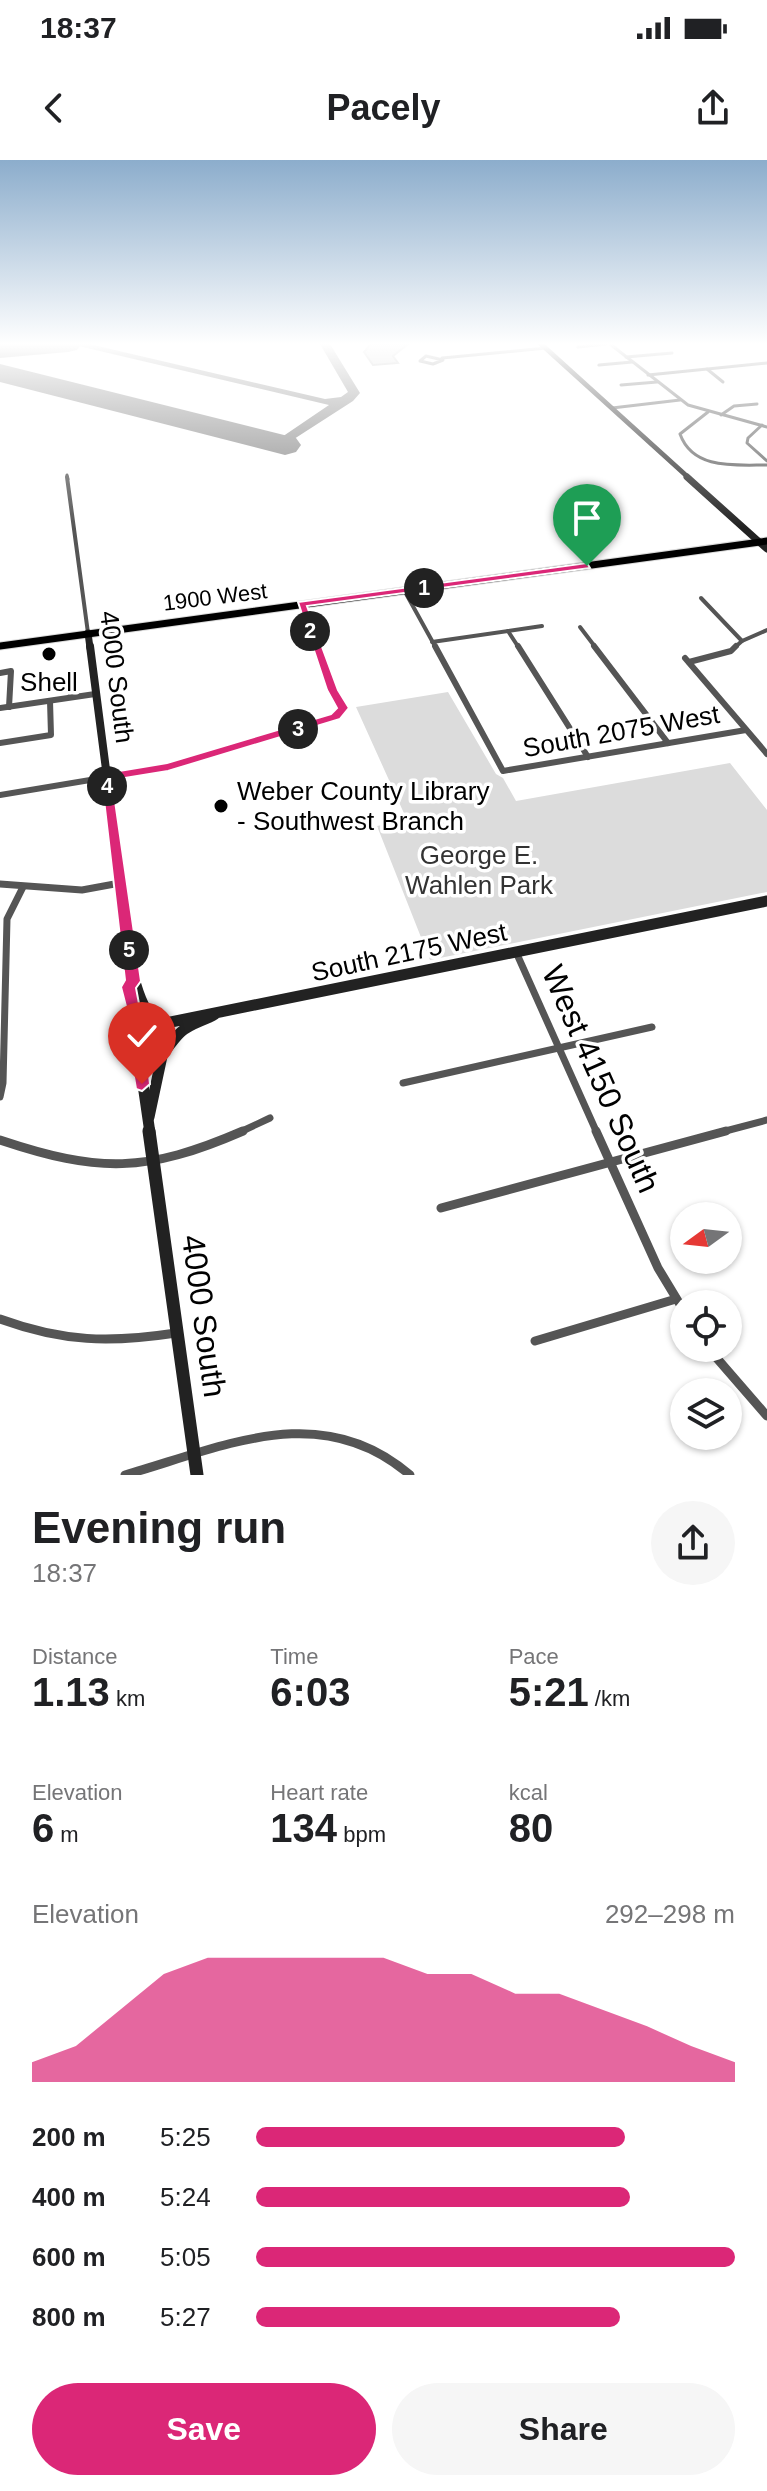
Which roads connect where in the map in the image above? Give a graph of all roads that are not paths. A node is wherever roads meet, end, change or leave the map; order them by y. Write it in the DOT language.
graph roads {
  1 [pos="609,405"];
  2 [pos="634,405"];
  3 [pos="693,405"];
  4 [pos="741,405"];
  5 [pos="612,408"];
  6 [pos="708,412"];
  7 [pos="721,415"];
  8 [pos="765,426"];
  9 [pos="767,463"];
  10 [pos="67,475"];
  11 [pos="763,542"];
  12 [pos="767,549"];
  13 [pos="404,590"];
  14 [pos="701,598"];
  15 [pos="301,604"];
  16 [pos="542,626"];
  17 [pos="580,627"];
  18 [pos="508,631"];
  19 [pos="767,631"];
  20 [pos="88,633"];
  21 [pos="742,641"];
  22 [pos="432,642"];
  23 [pos="0,646"];
  24 [pos="0,673"];
  25 [pos="70,677"];
  26 [pos="95,694"];
  27 [pos="71,697"];
  28 [pos="50,701"];
  29 [pos="9,707"];
  30 [pos="0,708"];
  31 [pos="746,730"];
  32 [pos="0,743"];
  33 [pos="668,743"];
  34 [pos="767,754"];
  35 [pos="588,757"];
  36 [pos="106,777"];
  37 [pos="0,795"];
  38 [pos="120,883"];
  39 [pos="0,884"];
  40 [pos="23,887"];
  41 [pos="767,901"];
  42 [pos="516,952"];
  43 [pos="133,981"];
  44 [pos="215,1014"];
  45 [pos="160,1023"];
  46 [pos="139,1027"];
  47 [pos="652,1027"];
  48 [pos="176,1038"];
  49 [pos="559,1048"];
  50 [pos="162,1056"];
  51 [pos="139,1057"];
  52 [pos="403,1083"];
  53 [pos="0,1097"];
  54 [pos="149,1117"];
  55 [pos="270,1118"];
  56 [pos="767,1120"];
  57 [pos="0,1140"];
  58 [pos="152,1162"];
  59 [pos="610,1162"];
  60 [pos="441,1208"];
  61 [pos="671,1290"];
  62 [pos="670,1301"];
  63 [pos="0,1319"];
  64 [pos="180,1332"];
  65 [pos="535,1341"];
  66 [pos="720,1362"];
  67 [pos="767,1416"];
  68 [pos="195,1455"];
  69 [pos="125,1475"];
  70 [pos="197,1475"];
  71 [pos="410,1475"];
  1 -- 5 [label="street"];
  2 -- 5 [label="street"];
  3 -- 6 [label="street"];
  4 -- 7 [label="street"];
  5 -- 11 [label="street"];
  6 -- 7 [label="street"];
  6 -- 9 [label="street"];
  7 -- 8 [label="street"];
  8 -- 9 [label="street"];
  10 -- 20 [label="street, 4000 South"];
  11 -- 12 [label="street"];
  11 -- 13 [label="main road, 1900 West"];
  13 -- 15 [label="main road, 1900 West"];
  13 -- 22 [label="street"];
  14 -- 21 [label="street"];
  15 -- 20 [label="main road, 1900 West"];
  15 -- 36 [label="street"];
  16 -- 18 [label="street"];
  17 -- 33 [label="street"];
  18 -- 22 [label="street"];
  18 -- 35 [label="street"];
  19 -- 21 [label="street"];
  20 -- 23 [label="main road, 1900 West"];
  20 -- 26 [label="street, 4000 South"];
  21 -- 31 [label="street"];
  22 -- 35 [label="street, South 2075 West"];
  24 -- 29 [label="street"];
  25 -- 27 [label="street"];
  26 -- 27 [label="street"];
  26 -- 36 [label="street, 4000 South"];
  27 -- 28 [label="street"];
  28 -- 29 [label="street"];
  28 -- 32 [label="street"];
  29 -- 30 [label="street"];
  31 -- 33 [label="street, South 2075 West"];
  31 -- 34 [label="street"];
  33 -- 35 [label="street, South 2075 West"];
  36 -- 37 [label="street"];
  36 -- 38 [label="street, 4000 South"];
  38 -- 40 [label="street"];
  38 -- 43 [label="street, 4000 South"];
  39 -- 40 [label="street"];
  40 -- 53 [label="street"];
  41 -- 42 [label="street, South 2175 West"];
  42 -- 44 [label="street, South 2175 West"];
  42 -- 49 [label="street, West 4150 South"];
  43 -- 45 [label="street, 4000 South"];
  43 -- 46 [label="street, 4000 South"];
  44 -- 45 [label="street, South 2175 West"];
  44 -- 48 [label="street, South 2175 West"];
  45 -- 46 [label="street"];
  45 -- 48 [label="street"];
  46 -- 51 [label="street"];
  47 -- 49 [label="street"];
  48 -- 50 [label="street"];
  49 -- 52 [label="street"];
  49 -- 59 [label="street, West 4150 South"];
  50 -- 51 [label="street"];
  50 -- 54 [label="street, 4000 South"];
  51 -- 54 [label="street, 4000 South"];
  54 -- 58 [label="street, 4000 South"];
  55 -- 58 [label="street"];
  56 -- 59 [label="street"];
  57 -- 58 [label="street"];
  58 -- 64 [label="street, 4000 South"];
  59 -- 60 [label="street"];
  59 -- 61 [label="street, West 4150 South"];
  62 -- 65 [label="street"];
  63 -- 64 [label="street"];
  64 -- 68 [label="street, 4000 South"];
  66 -- 67 [label="street"];
  68 -- 69 [label="street"];
  68 -- 70 [label="street, 4000 South"];
  68 -- 71 [label="street"];
}
